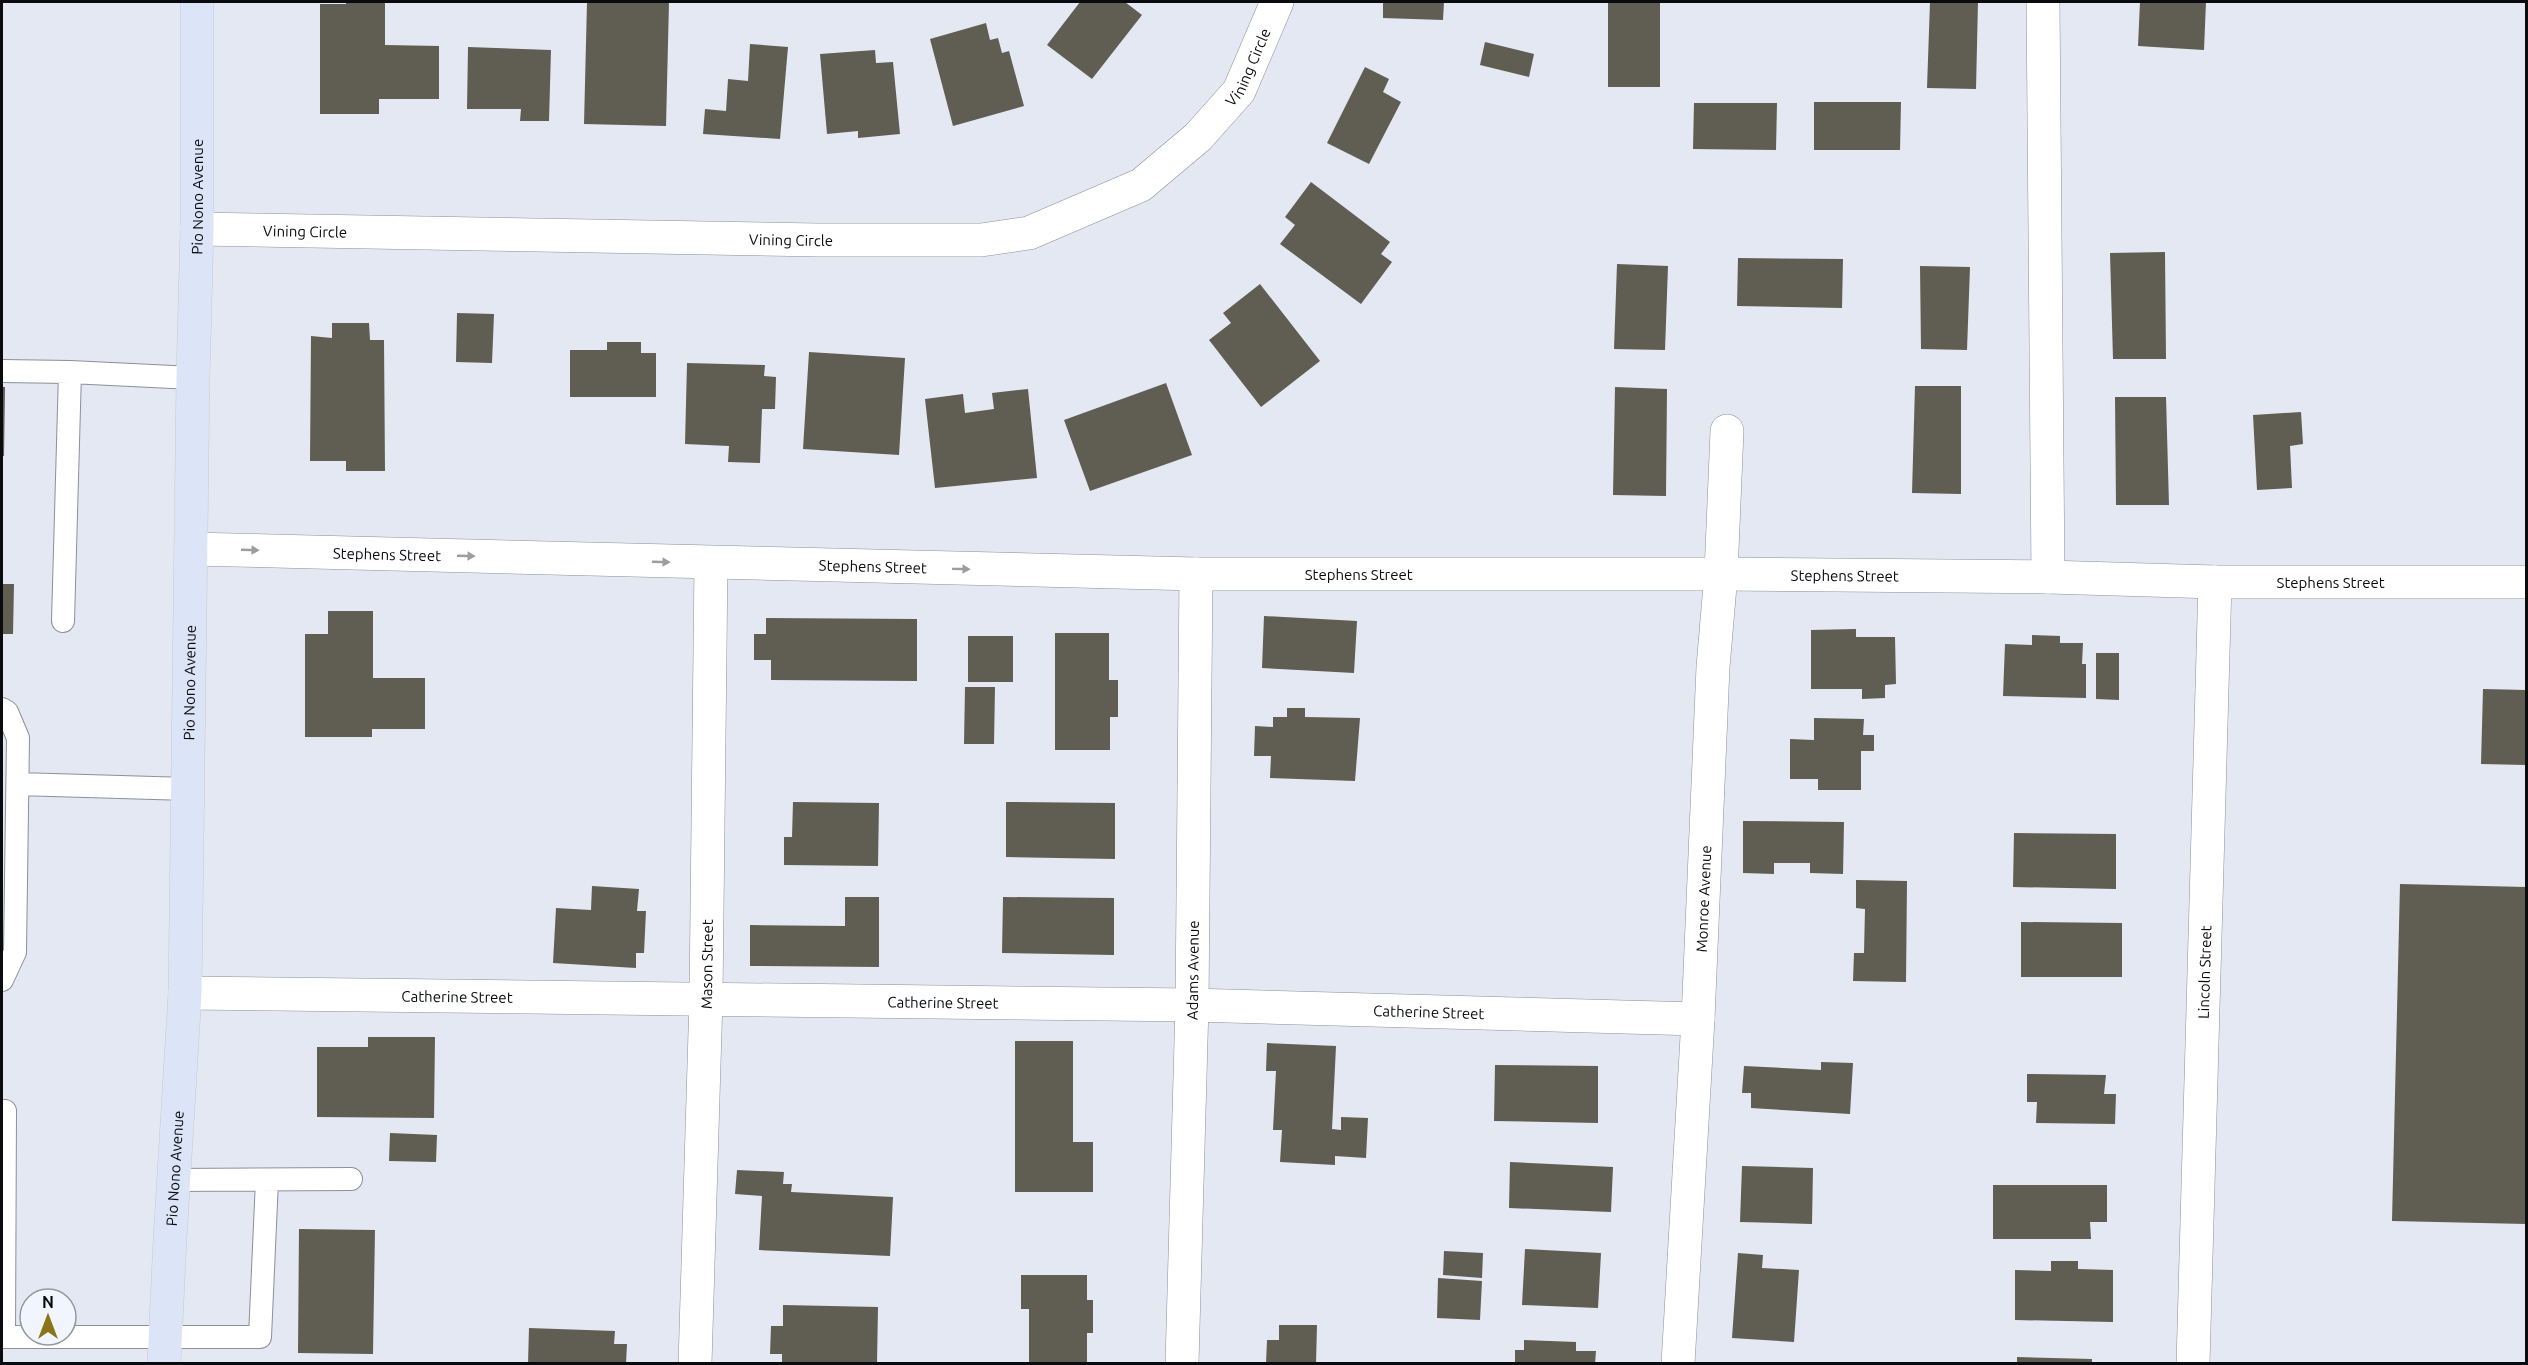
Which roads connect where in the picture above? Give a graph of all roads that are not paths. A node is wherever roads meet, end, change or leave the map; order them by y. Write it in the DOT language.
graph roads {
  1 [pos="197,2"];
  2 [pos="1277,2"];
  3 [pos="2043,2"];
  4 [pos="197,229"];
  5 [pos="2,371"];
  6 [pos="70,372"];
  7 [pos="193,378"];
  8 [pos="1727,431"];
  9 [pos="191,549"];
  10 [pos="711,563"];
  11 [pos="1196,574"];
  12 [pos="1721,574"];
  13 [pos="2048,577"];
  14 [pos="2215,582"];
  15 [pos="2526,582"];
  16 [pos="63,621"];
  17 [pos="2,710"];
  18 [pos="18,784"];
  19 [pos="188,789"];
  20 [pos="2,980"];
  21 [pos="185,993"];
  22 [pos="706,998"];
  23 [pos="1192,1005"];
  24 [pos="1698,1019"];
  25 [pos="2,1111"];
  26 [pos="351,1179"];
  27 [pos="173,1180"];
  28 [pos="267,1180"];
  29 [pos="3,1337"];
  30 [pos="165,1351"];
  31 [pos="695,1364"];
  32 [pos="1182,1364"];
  33 [pos="1678,1364"];
  34 [pos="2193,1364"];
  1 -- 4 [label="main road, Pio Nono Avenue"];
  2 -- 4 [label="street, Vining Circle"];
  3 -- 13 [label="street"];
  4 -- 7 [label="main road, Pio Nono Avenue"];
  5 -- 6 [label="lane"];
  6 -- 7 [label="lane"];
  6 -- 16 [label="lane"];
  7 -- 9 [label="main road, Pio Nono Avenue"];
  8 -- 12 [label="street, Monroe Avenue"];
  9 -- 10 [label="street, Stephens Street, one-way"];
  9 -- 19 [label="main road, Pio Nono Avenue"];
  10 -- 11 [label="street, Stephens Street, one-way"];
  10 -- 22 [label="street, Mason Street"];
  11 -- 12 [label="street, Stephens Street"];
  11 -- 23 [label="street, Adams Avenue"];
  12 -- 13 [label="street, Stephens Street"];
  12 -- 24 [label="street, Monroe Avenue"];
  13 -- 14 [label="street, Stephens Street"];
  14 -- 15 [label="street, Stephens Street"];
  14 -- 34 [label="street, Lincoln Street"];
  17 -- 18 [label="lane"];
  18 -- 19 [label="lane"];
  18 -- 20 [label="lane"];
  19 -- 21 [label="main road, Pio Nono Avenue"];
  21 -- 22 [label="street, Catherine Street"];
  21 -- 27 [label="main road, Pio Nono Avenue"];
  22 -- 23 [label="street, Catherine Street"];
  22 -- 31 [label="street, Mason Street"];
  23 -- 24 [label="street, Catherine Street"];
  23 -- 32 [label="street, Adams Avenue"];
  24 -- 33 [label="street, Monroe Avenue"];
  25 -- 29 [label="lane"];
  26 -- 28 [label="lane"];
  27 -- 28 [label="lane"];
  27 -- 30 [label="main road, Pio Nono Avenue"];
  28 -- 30 [label="lane"];
  29 -- 30 [label="lane"];
}
